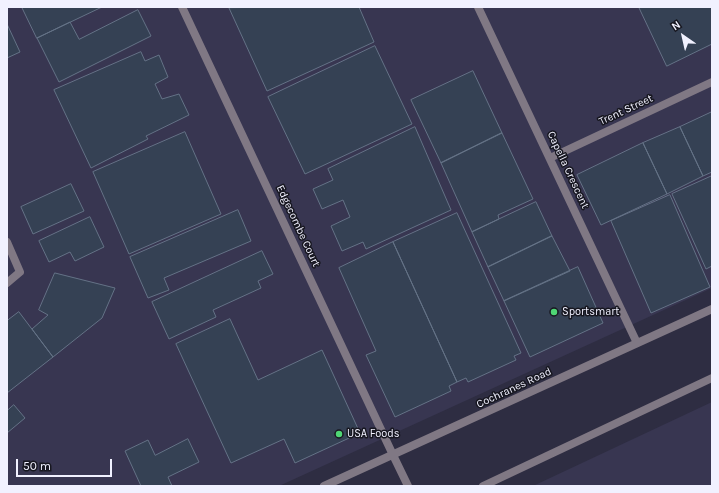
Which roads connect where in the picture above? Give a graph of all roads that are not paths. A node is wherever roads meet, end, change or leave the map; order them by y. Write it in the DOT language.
graph roads {
  1 [pos="182,7"];
  2 [pos="478,7"];
  3 [pos="712,82"];
  4 [pos="550,158"];
  5 [pos="7,242"];
  6 [pos="7,282"];
  7 [pos="712,309"];
  8 [pos="638,343"];
  9 [pos="712,378"];
  10 [pos="393,455"];
  11 [pos="324,486"];
  12 [pos="408,486"];
  13 [pos="483,486"];
  1 -- 10 [label="street, Edgecombe Court"];
  2 -- 4 [label="street, Capella Crescent"];
  3 -- 4 [label="street, Trent Street"];
  4 -- 8 [label="street, Capella Crescent"];
  5 -- 6 [label="street"];
  7 -- 8 [label="street, Cochranes Road"];
  8 -- 10 [label="street, Cochranes Road"];
  9 -- 13 [label="street"];
  10 -- 11 [label="street, Cochranes Road"];
  10 -- 12 [label="street, Edgecombe Court"];
}
